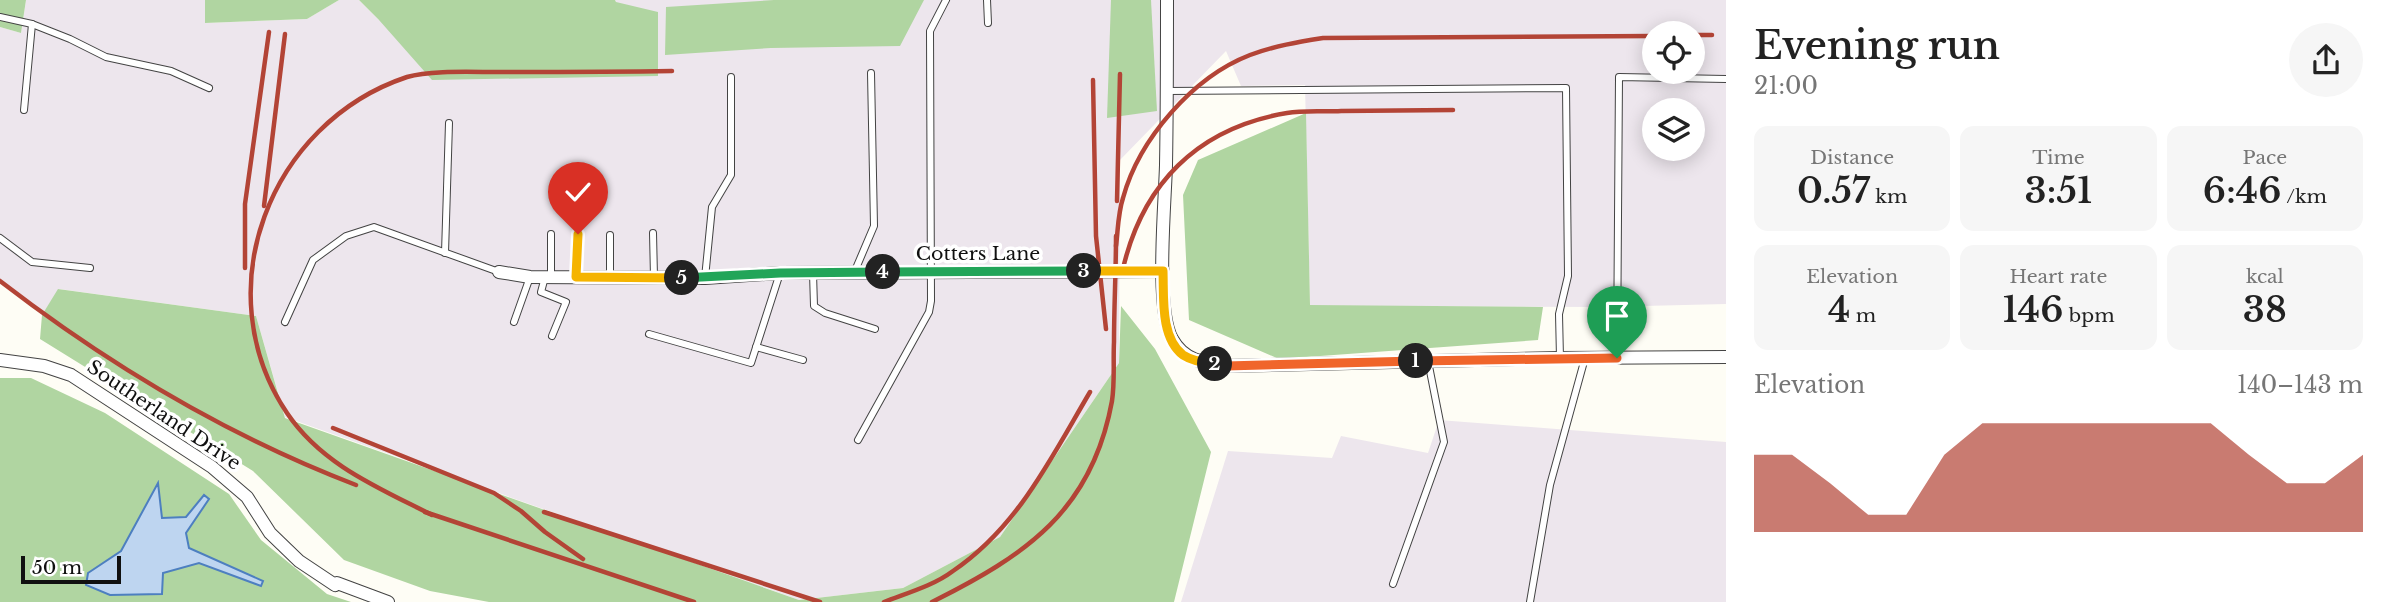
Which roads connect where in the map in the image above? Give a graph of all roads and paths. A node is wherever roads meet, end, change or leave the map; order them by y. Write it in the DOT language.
graph roads {
  1 [pos="946,0"];
  2 [pos="987,0"];
  3 [pos="1167,0"];
  4 [pos="0,18"];
  5 [pos="988,23"];
  6 [pos="32,24"];
  7 [pos="871,73"];
  8 [pos="731,78"];
  9 [pos="1726,79"];
  10 [pos="209,88"];
  11 [pos="1167,91"];
  12 [pos="24,110"];
  13 [pos="449,123"];
  14 [pos="653,233"];
  15 [pos="551,234"];
  16 [pos="578,234"];
  17 [pos="610,235"];
  18 [pos="0,238"];
  19 [pos="444,253"];
  20 [pos="90,268"];
  21 [pos="1163,271"];
  22 [pos="499,272"];
  23 [pos="854,272"];
  24 [pos="931,272"];
  25 [pos="780,273"];
  26 [pos="813,273"];
  27 [pos="530,277"];
  28 [pos="548,277"];
  29 [pos="576,277"];
  30 [pos="610,277"];
  31 [pos="654,278"];
  32 [pos="705,278"];
  33 [pos="285,322"];
  34 [pos="514,322"];
  35 [pos="875,329"];
  36 [pos="649,334"];
  37 [pos="552,336"];
  38 [pos="756,347"];
  39 [pos="1726,357"];
  40 [pos="1560,358"];
  41 [pos="1585,358"];
  42 [pos="1617,358"];
  43 [pos="0,360"];
  44 [pos="803,360"];
  45 [pos="1428,361"];
  46 [pos="859,440"];
  47 [pos="1393,584"];
  48 [pos="369,599"];
  49 [pos="388,602"];
  50 [pos="1530,602"];
  1 -- 24 [label="lane"];
  2 -- 5 [label="lane"];
  3 -- 11 [label="street"];
  4 -- 6 [label="lane"];
  6 -- 10 [label="lane"];
  6 -- 12 [label="lane"];
  7 -- 23 [label="lane"];
  8 -- 32 [label="lane"];
  9 -- 42 [label="lane"];
  11 -- 21 [label="street"];
  11 -- 40 [label="lane"];
  13 -- 19 [label="lane"];
  14 -- 31 [label="lane"];
  15 -- 28 [label="lane"];
  16 -- 29 [label="lane"];
  17 -- 30 [label="lane"];
  18 -- 20 [label="lane"];
  19 -- 22 [label="lane"];
  19 -- 33 [label="lane"];
  21 -- 24 [label="street, Cotters Lane"];
  21 -- 45 [label="street"];
  22 -- 27 [label="street, Cotters Lane"];
  23 -- 24 [label="street, Cotters Lane"];
  23 -- 26 [label="street, Cotters Lane"];
  24 -- 46 [label="lane"];
  25 -- 26 [label="street, Cotters Lane"];
  25 -- 32 [label="street, Cotters Lane"];
  25 -- 38 [label="lane"];
  26 -- 35 [label="lane"];
  27 -- 28 [label="street, Cotters Lane"];
  27 -- 34 [label="lane"];
  28 -- 29 [label="street, Cotters Lane"];
  28 -- 37 [label="lane"];
  29 -- 30 [label="street, Cotters Lane"];
  30 -- 31 [label="street, Cotters Lane"];
  31 -- 32 [label="street, Cotters Lane"];
  36 -- 38 [label="lane"];
  38 -- 44 [label="lane"];
  39 -- 42 [label="street"];
  40 -- 41 [label="street"];
  40 -- 45 [label="street"];
  41 -- 42 [label="street"];
  41 -- 50 [label="lane"];
  43 -- 48 [label="street, Southerland Drive"];
  45 -- 47 [label="lane"];
  48 -- 49 [label="street, Southerland Drive"];
}
